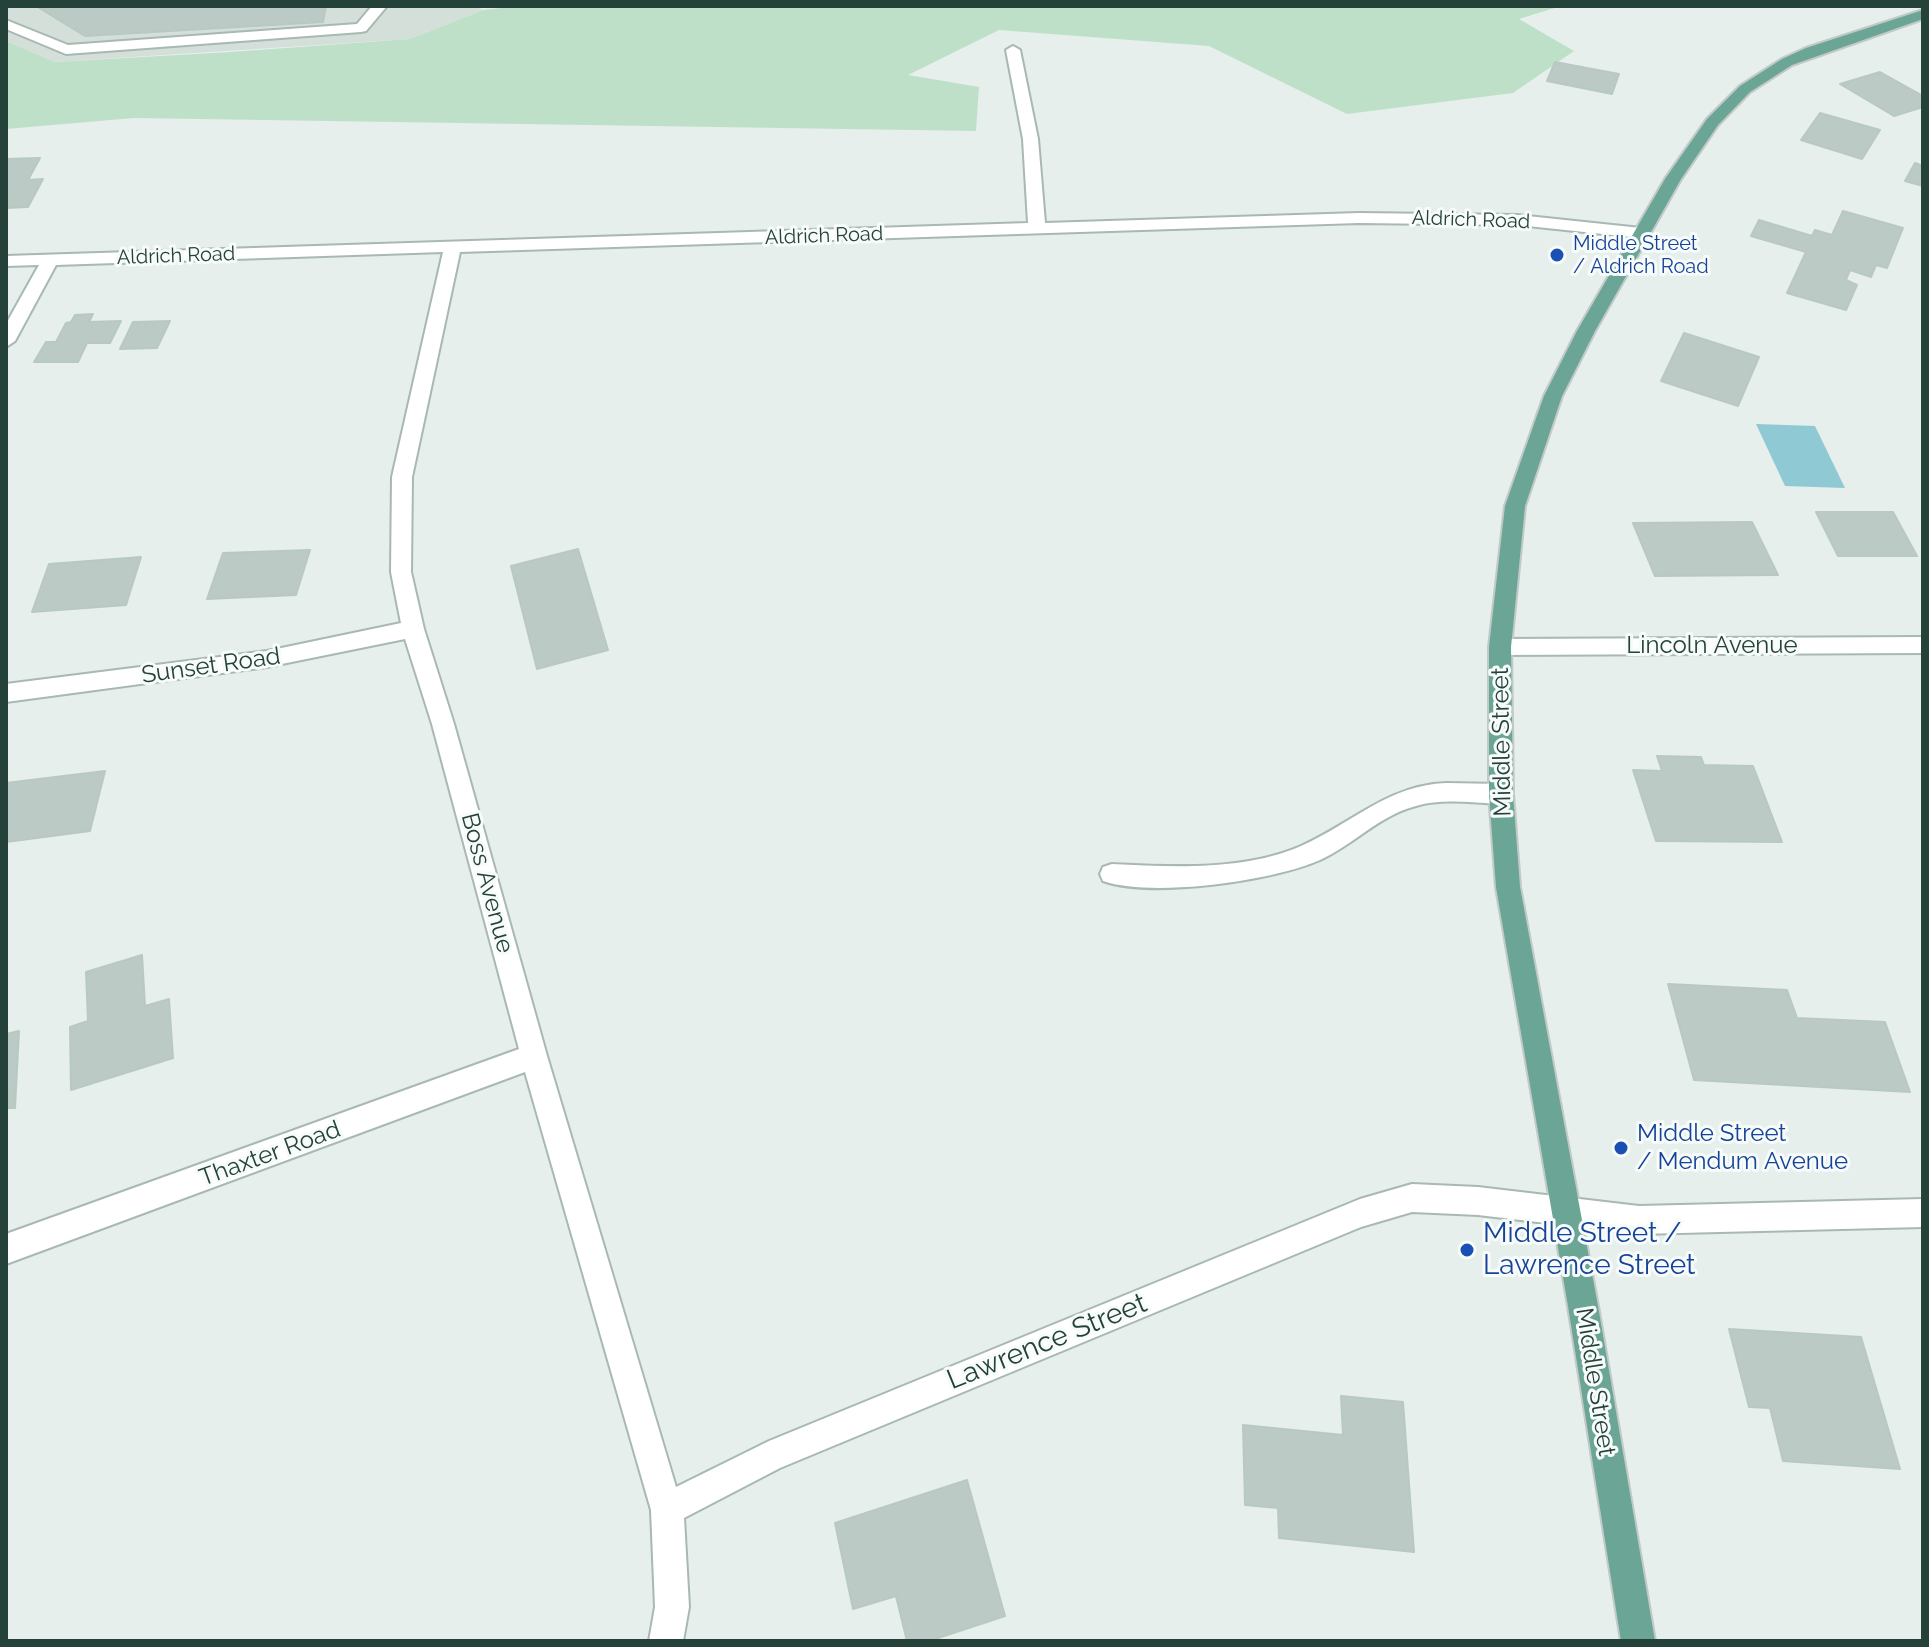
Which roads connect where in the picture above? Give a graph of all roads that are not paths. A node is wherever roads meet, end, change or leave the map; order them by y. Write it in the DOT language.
graph roads {
  1 [pos="380,6"];
  2 [pos="1923,14"];
  3 [pos="6,24"];
  4 [pos="1013,50"];
  5 [pos="1037,229"];
  6 [pos="1641,233"];
  7 [pos="452,248"];
  8 [pos="50,260"];
  9 [pos="6,261"];
  10 [pos="6,341"];
  11 [pos="413,629"];
  12 [pos="1923,645"];
  13 [pos="1500,647"];
  14 [pos="6,693"];
  15 [pos="1501,794"];
  16 [pos="1112,874"];
  17 [pos="534,1056"];
  18 [pos="1566,1211"];
  19 [pos="1923,1213"];
  20 [pos="6,1249"];
  21 [pos="667,1510"];
  22 [pos="666,1641"];
  23 [pos="1638,1641"];
  1 -- 3 [label="street"];
  2 -- 6 [label="main road, Middle Street"];
  4 -- 5 [label="street"];
  5 -- 6 [label="street, Aldrich Road"];
  5 -- 7 [label="street, Aldrich Road"];
  6 -- 13 [label="main road, Middle Street"];
  7 -- 8 [label="street, Aldrich Road"];
  7 -- 11 [label="street, Boss Avenue"];
  8 -- 9 [label="street, Aldrich Road"];
  8 -- 10 [label="street"];
  11 -- 14 [label="street, Sunset Road"];
  11 -- 17 [label="street, Boss Avenue"];
  12 -- 13 [label="street, Lincoln Avenue"];
  13 -- 15 [label="main road, Middle Street"];
  15 -- 16 [label="street"];
  15 -- 18 [label="main road, Middle Street"];
  17 -- 20 [label="street, Thaxter Road"];
  17 -- 21 [label="street, Boss Avenue"];
  18 -- 19 [label="street, Lawrence Street"];
  18 -- 21 [label="street, Lawrence Street"];
  18 -- 23 [label="main road, Middle Street"];
  21 -- 22 [label="street"];
}
